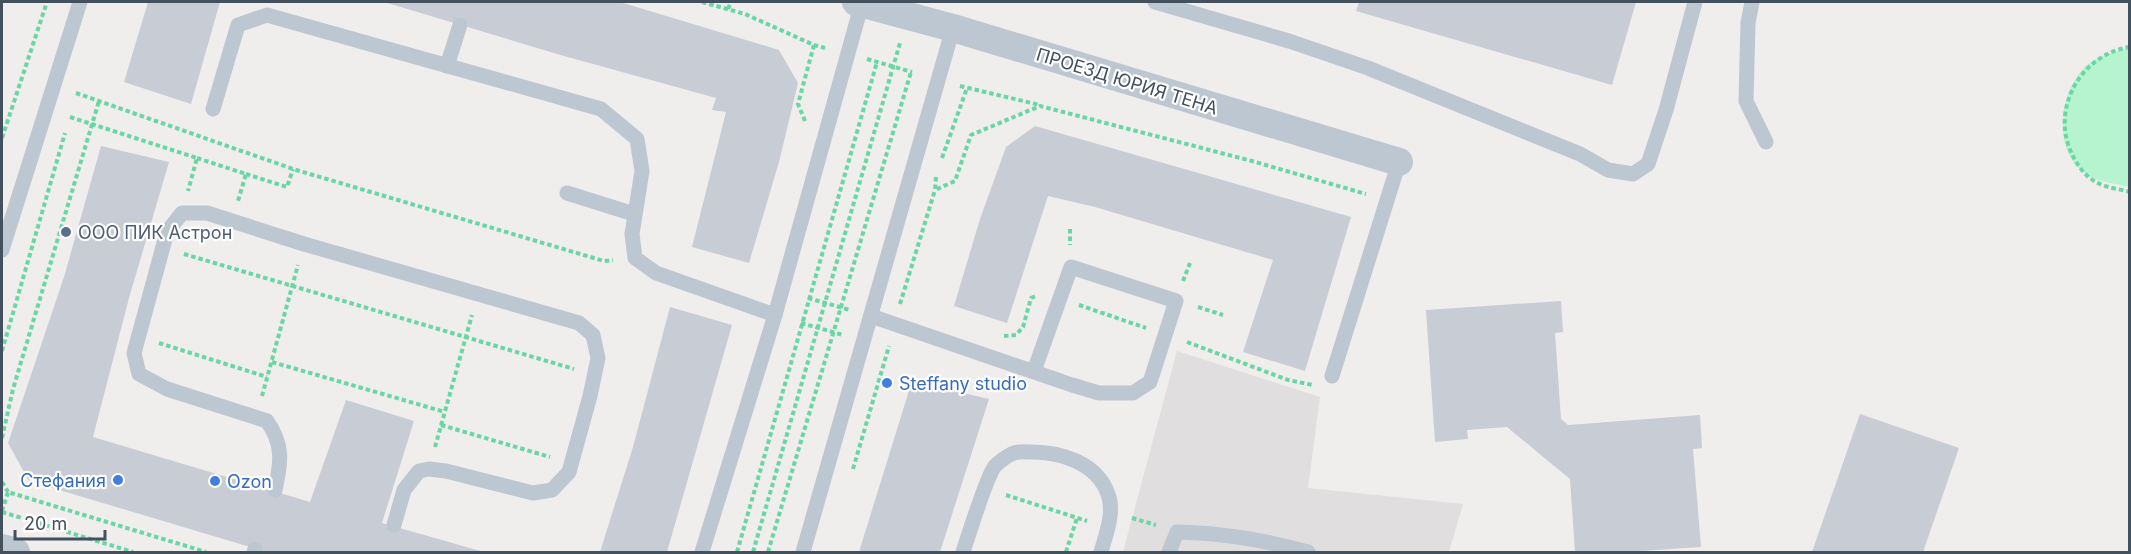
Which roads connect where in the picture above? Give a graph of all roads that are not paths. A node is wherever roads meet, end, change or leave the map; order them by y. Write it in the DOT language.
graph roads {
  1 [pos="80,2"];
  2 [pos="859,2"];
  3 [pos="1155,2"];
  4 [pos="1695,2"];
  5 [pos="1752,2"];
  6 [pos="460,25"];
  7 [pos="953,28"];
  8 [pos="447,66"];
  9 [pos="213,109"];
  10 [pos="1766,142"];
  11 [pos="1399,162"];
  12 [pos="567,193"];
  13 [pos="634,214"];
  14 [pos="2,250"];
  15 [pos="775,315"];
  16 [pos="871,316"];
  17 [pos="1034,371"];
  18 [pos="1332,376"];
  19 [pos="274,490"];
  20 [pos="394,525"];
  21 [pos="2,548"];
  22 [pos="16,552"];
  23 [pos="702,552"];
  24 [pos="803,552"];
  25 [pos="963,552"];
  26 [pos="1101,552"];
  27 [pos="1169,552"];
  28 [pos="1308,552"];
  1 -- 14 [label="lane"];
  2 -- 7 [label="street, ПРОЕЗД ЮРИЯ ТЕНА"];
  2 -- 15 [label="lane"];
  3 -- 4 [label="lane"];
  5 -- 10 [label="lane"];
  6 -- 8 [label="lane"];
  7 -- 11 [label="street, ПРОЕЗД ЮРИЯ ТЕНА"];
  7 -- 16 [label="lane"];
  8 -- 9 [label="lane"];
  8 -- 13 [label="lane"];
  11 -- 18 [label="lane"];
  12 -- 13 [label="lane"];
  13 -- 15 [label="lane"];
  15 -- 23 [label="lane"];
  16 -- 17 [label="lane"];
  16 -- 24 [label="lane"];
  17 -- 17 [label="lane"];
  19 -- 20 [label="lane"];
  21 -- 22 [label="street"];
  25 -- 26 [label="lane"];
  27 -- 28 [label="lane"];
}
